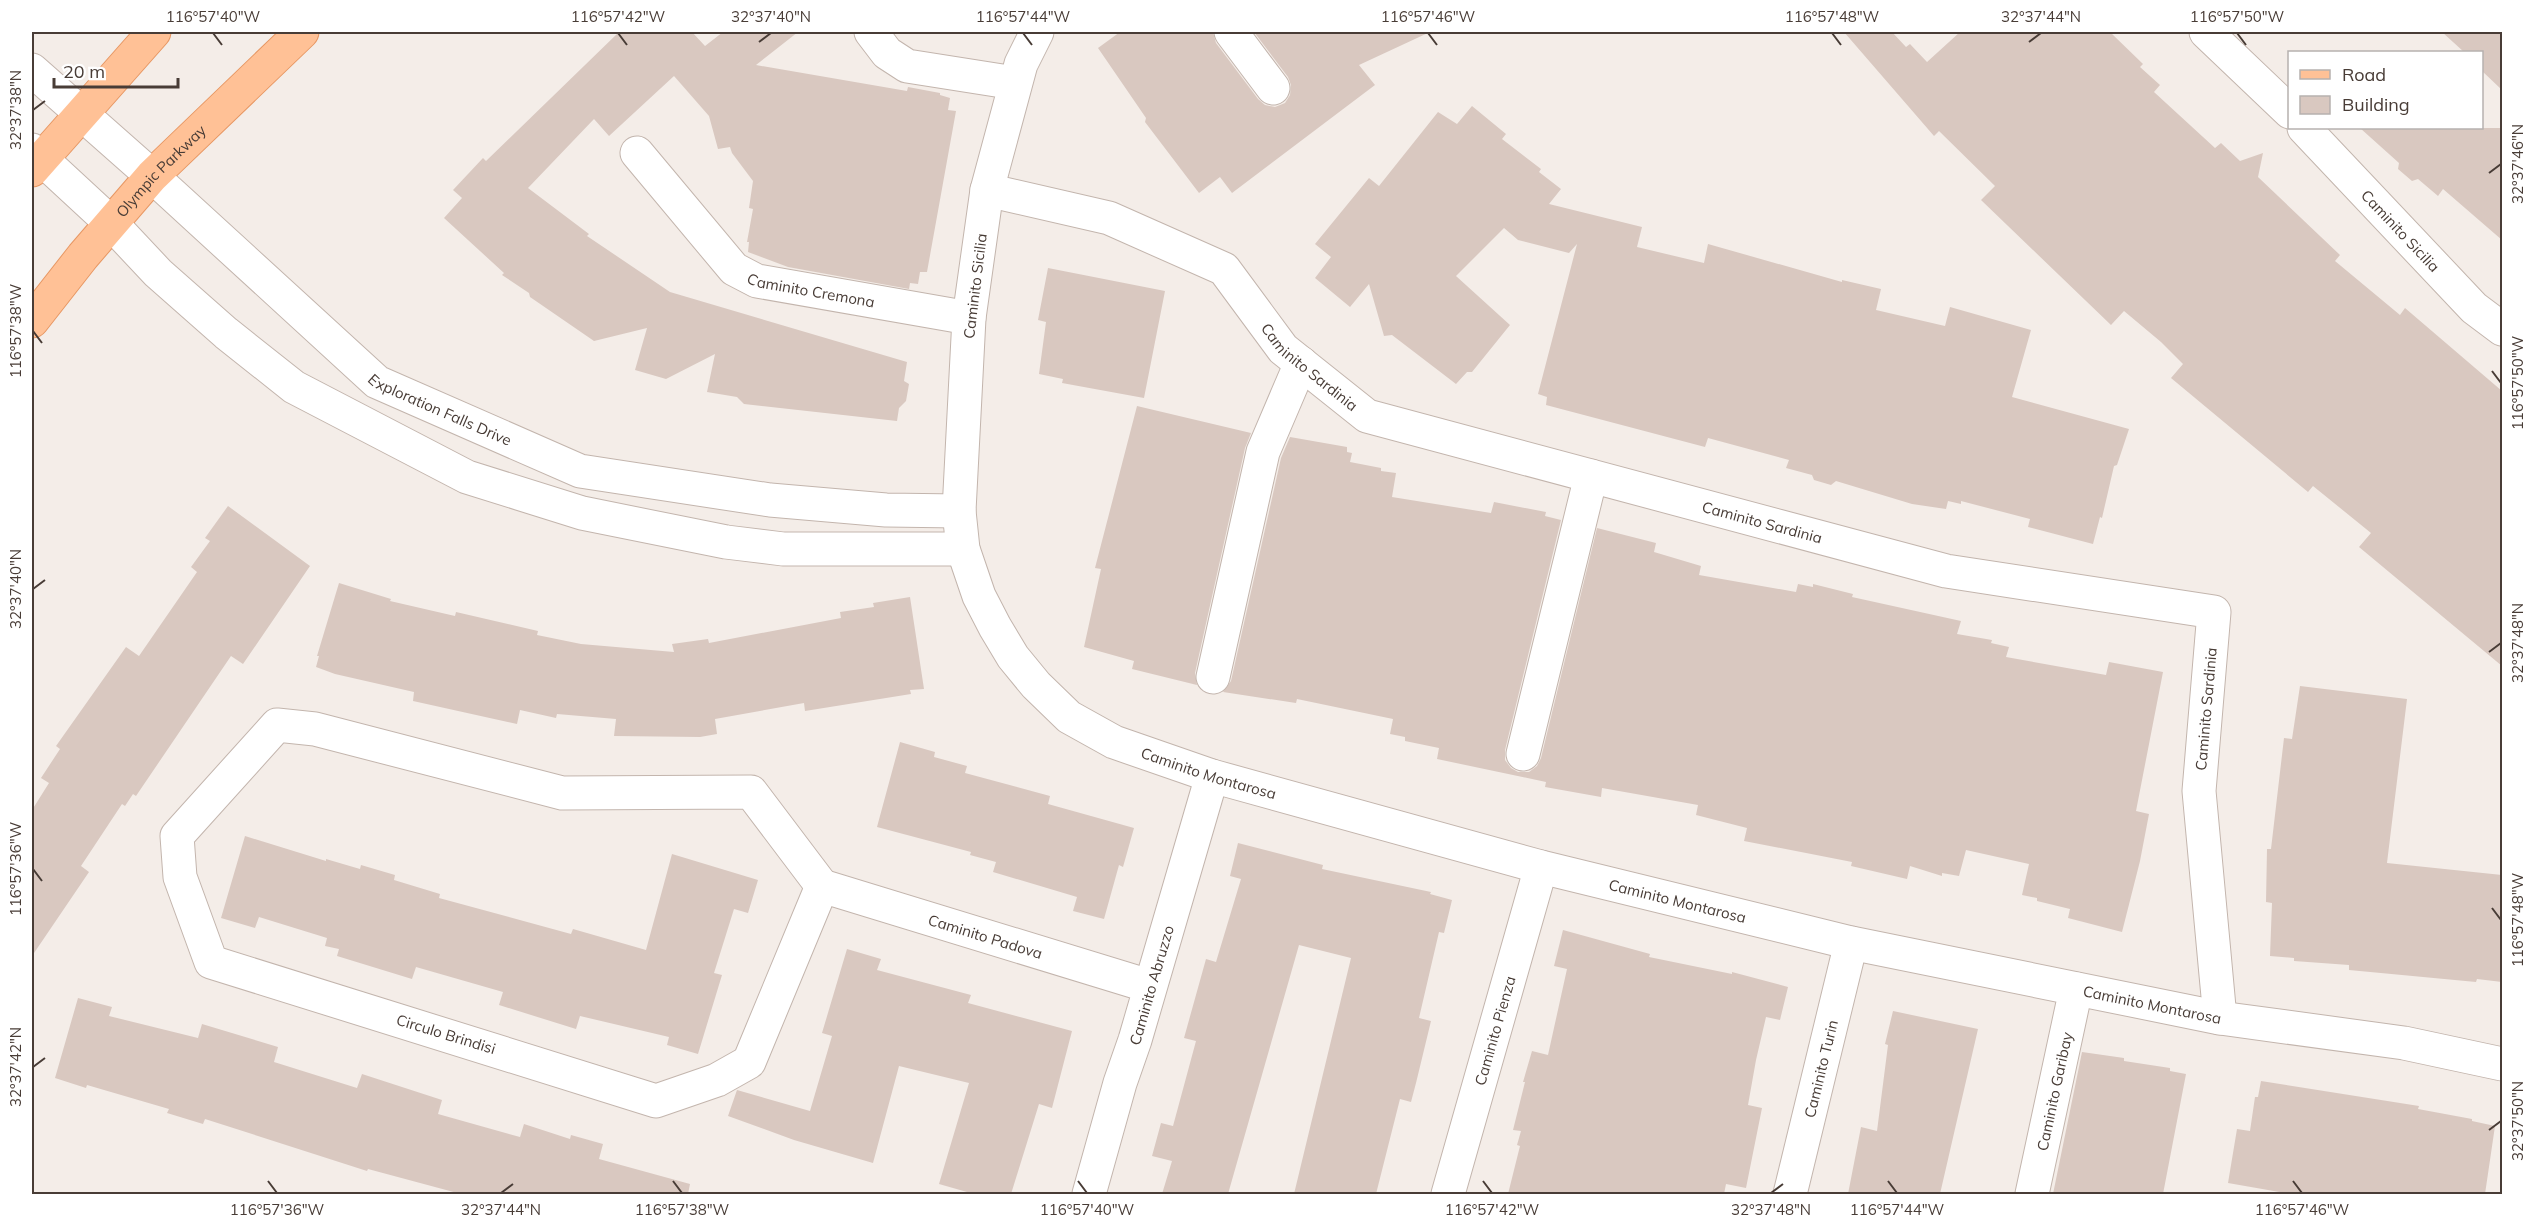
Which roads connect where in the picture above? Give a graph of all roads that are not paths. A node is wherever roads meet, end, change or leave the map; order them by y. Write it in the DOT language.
graph roads {
  1 [pos="154,32"];
  2 [pos="302,32"];
  3 [pos="870,32"];
  4 [pos="1036,32"];
  5 [pos="1231,32"];
  6 [pos="2206,32"];
  7 [pos="32,70"];
  8 [pos="1015,83"];
  9 [pos="1273,88"];
  10 [pos="2288,111"];
  11 [pos="80,113"];
  12 [pos="2305,129"];
  13 [pos="637,153"];
  14 [pos="35,159"];
  15 [pos="152,176"];
  16 [pos="987,190"];
  17 [pos="112,224"];
  18 [pos="969,318"];
  19 [pos="32,321"];
  20 [pos="2502,329"];
  21 [pos="1300,363"];
  22 [pos="1591,476"];
  23 [pos="959,512"];
  24 [pos="963,549"];
  25 [pos="1213,677"];
  26 [pos="1523,754"];
  27 [pos="1212,776"];
  28 [pos="1541,867"];
  29 [pos="822,886"];
  30 [pos="1851,943"];
  31 [pos="1149,986"];
  32 [pos="2076,989"];
  33 [pos="2220,1017"];
  34 [pos="2502,1064"];
  35 [pos="1089,1194"];
  36 [pos="1448,1194"];
  37 [pos="1790,1194"];
  38 [pos="2032,1194"];
  1 -- 11 [label="main road"];
  2 -- 15 [label="main road, Olympic Parkway"];
  3 -- 8 [label="street"];
  4 -- 8 [label="street, Caminito Sicilia"];
  5 -- 9 [label="street"];
  6 -- 10 [label="street"];
  7 -- 11 [label="street, Exploration Falls Drive"];
  8 -- 16 [label="street, Caminito Sicilia"];
  11 -- 14 [label="main road"];
  11 -- 15 [label="street, Exploration Falls Drive"];
  12 -- 20 [label="street, Caminito Sicilia"];
  13 -- 18 [label="street, Caminito Cremona"];
  14 -- 17 [label="street"];
  15 -- 17 [label="main road, Olympic Parkway"];
  15 -- 23 [label="street, Exploration Falls Drive"];
  16 -- 18 [label="street, Caminito Sicilia"];
  16 -- 21 [label="street, Caminito Sardinia"];
  17 -- 19 [label="main road, Olympic Parkway"];
  17 -- 24 [label="street"];
  18 -- 23 [label="street, Caminito Sicilia"];
  21 -- 22 [label="street, Caminito Sardinia"];
  21 -- 25 [label="street"];
  22 -- 26 [label="street"];
  22 -- 33 [label="street, Caminito Sardinia"];
  23 -- 24 [label="street, Caminito Sicilia"];
  24 -- 27 [label="street, Caminito Montarosa"];
  27 -- 28 [label="street, Caminito Montarosa"];
  27 -- 31 [label="street, Caminito Abruzzo"];
  28 -- 30 [label="street, Caminito Montarosa"];
  28 -- 36 [label="street, Caminito Pienza"];
  29 -- 29 [label="street, Circulo Brindisi"];
  29 -- 31 [label="street, Caminito Padova"];
  30 -- 32 [label="street, Caminito Montarosa"];
  30 -- 37 [label="street, Caminito Turin"];
  31 -- 35 [label="street, Caminito Abruzzo"];
  32 -- 33 [label="street, Caminito Montarosa"];
  32 -- 38 [label="street, Caminito Garibay"];
  33 -- 34 [label="street, Caminito Montarosa"];
}
